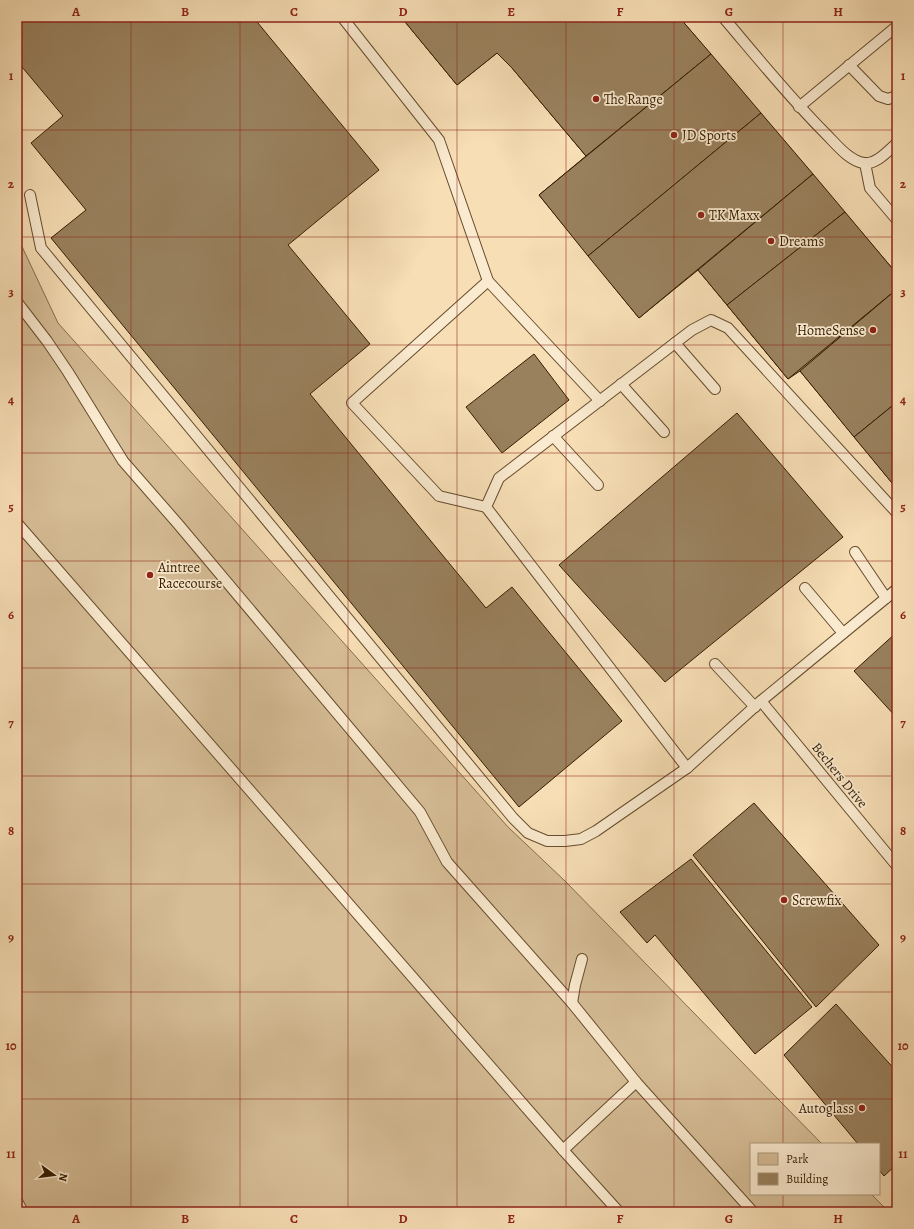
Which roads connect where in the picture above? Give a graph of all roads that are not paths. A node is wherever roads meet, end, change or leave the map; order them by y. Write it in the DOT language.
graph roads {
  1 [pos="342,17"];
  2 [pos="727,18"];
  3 [pos="897,26"];
  4 [pos="849,65"];
  5 [pos="897,96"];
  6 [pos="799,107"];
  7 [pos="897,143"];
  8 [pos="865,163"];
  9 [pos="30,194"];
  10 [pos="897,220"];
  11 [pos="488,281"];
  12 [pos="17,302"];
  13 [pos="675,343"];
  14 [pos="621,384"];
  15 [pos="715,389"];
  16 [pos="600,401"];
  17 [pos="664,432"];
  18 [pos="553,436"];
  19 [pos="598,485"];
  20 [pos="486,507"];
  21 [pos="897,513"];
  22 [pos="17,523"];
  23 [pos="855,552"];
  24 [pos="805,588"];
  25 [pos="897,589"];
  26 [pos="886,598"];
  27 [pos="843,633"];
  28 [pos="715,664"];
  29 [pos="758,704"];
  30 [pos="687,768"];
  31 [pos="897,866"];
  32 [pos="582,959"];
  33 [pos="572,1003"];
  34 [pos="636,1082"];
  35 [pos="563,1150"];
  36 [pos="17,1201"];
  37 [pos="23,1212"];
  38 [pos="620,1212"];
  39 [pos="753,1212"];
  1 -- 11 [label="lane"];
  2 -- 6 [label="lane"];
  3 -- 4 [label="lane"];
  4 -- 5 [label="lane"];
  4 -- 6 [label="lane"];
  6 -- 8 [label="lane"];
  7 -- 8 [label="lane"];
  8 -- 10 [label="lane"];
  9 -- 30 [label="lane"];
  11 -- 16 [label="lane"];
  11 -- 20 [label="lane"];
  12 -- 33 [label="lane"];
  13 -- 14 [label="lane"];
  13 -- 15 [label="lane"];
  13 -- 21 [label="lane"];
  14 -- 16 [label="lane"];
  14 -- 17 [label="lane"];
  16 -- 18 [label="lane"];
  18 -- 19 [label="lane"];
  18 -- 20 [label="lane"];
  20 -- 30 [label="lane"];
  22 -- 35 [label="lane"];
  23 -- 26 [label="lane"];
  24 -- 27 [label="lane"];
  25 -- 26 [label="lane"];
  26 -- 27 [label="lane"];
  27 -- 29 [label="lane"];
  28 -- 29 [label="lane, Bechers Drive"];
  29 -- 30 [label="lane"];
  29 -- 31 [label="lane, Bechers Drive"];
  32 -- 33 [label="lane"];
  33 -- 34 [label="lane"];
  34 -- 35 [label="lane"];
  34 -- 39 [label="lane"];
  35 -- 38 [label="lane"];
  36 -- 37 [label="lane"];
}
